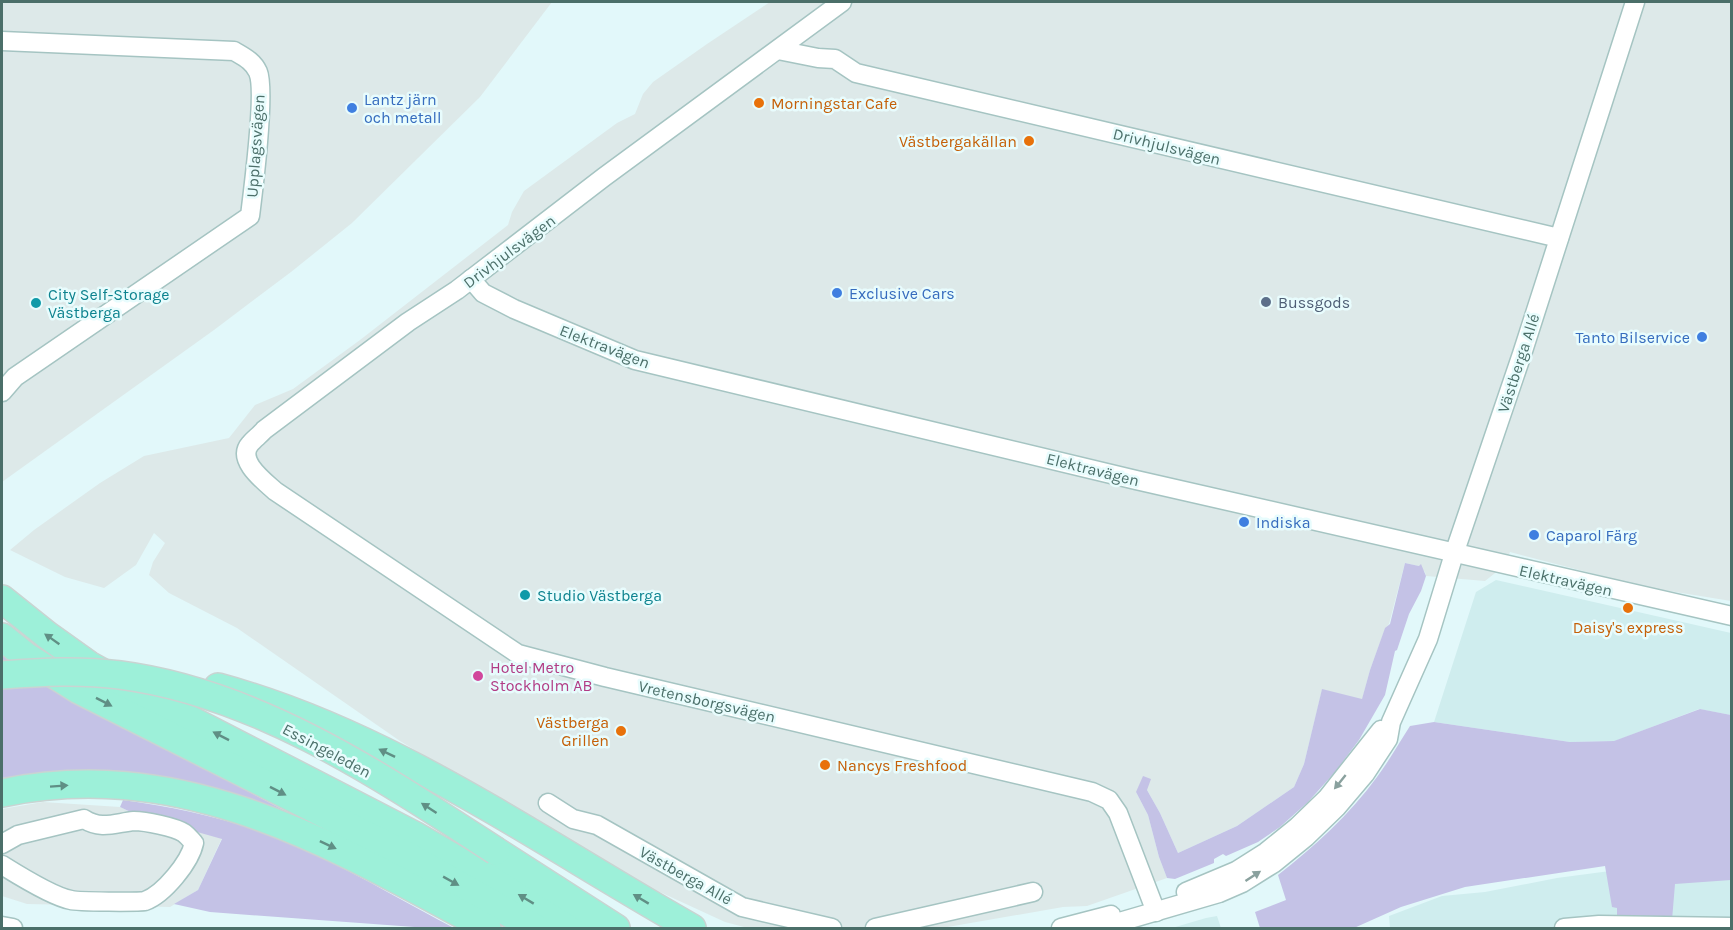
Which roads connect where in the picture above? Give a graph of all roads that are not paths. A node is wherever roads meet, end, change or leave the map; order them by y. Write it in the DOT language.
graph roads {
  1 [pos="842,2"];
  2 [pos="1635,2"];
  3 [pos="2,41"];
  4 [pos="778,50"];
  5 [pos="1559,238"];
  6 [pos="471,279"];
  7 [pos="2,392"];
  8 [pos="245,454"];
  9 [pos="1454,554"];
  10 [pos="2,600"];
  11 [pos="1731,616"];
  12 [pos="2,637"];
  13 [pos="2,675"];
  14 [pos="157,682"];
  15 [pos="2,794"];
  16 [pos="549,803"];
  17 [pos="2,844"];
  18 [pos="2,865"];
  19 [pos="1033,892"];
  20 [pos="1155,908"];
  21 [pos="526,923"];
  22 [pos="2,926"];
  23 [pos="1720,927"];
  24 [pos="13,928"];
  25 [pos="487,928"];
  26 [pos="576,928"];
  27 [pos="616,928"];
  28 [pos="692,928"];
  29 [pos="832,928"];
  30 [pos="878,928"];
  31 [pos="1061,928"];
  32 [pos="1099,928"];
  33 [pos="1564,928"];
  1 -- 4 [label="street, Drivhjulsvägen"];
  2 -- 5 [label="street, Västberga Allé"];
  3 -- 7 [label="street, Upplagsvägen"];
  4 -- 5 [label="street, Drivhjulsvägen"];
  4 -- 6 [label="street, Drivhjulsvägen"];
  5 -- 9 [label="street, Västberga Allé"];
  6 -- 8 [label="street, Drivhjulsvägen"];
  6 -- 9 [label="street, Elektravägen"];
  8 -- 20 [label="street, Vretensborgsvägen"];
  9 -- 11 [label="street, Elektravägen"];
  9 -- 20 [label="street, Västberga Allé"];
  26 -- 10 [label="highway, one-way"];
  12 -- 21 [label="highway, one-way"];
  13 -- 14 [label="highway, Essingeleden, bridge"];
  27 -- 14 [label="highway, Essingeleden, one-way, bridge"];
  28 -- 14 [label="highway, one-way, bridge"];
  15 -- 25 [label="highway, one-way"];
  16 -- 29 [label="street, Västberga Allé"];
  17 -- 18 [label="street"];
  19 -- 30 [label="street"];
  20 -- 31 [label="street, Västberga Allé"];
  20 -- 32 [label="street, Västberga Allé"];
  22 -- 24 [label="street"];
  23 -- 33 [label="street"];
}
